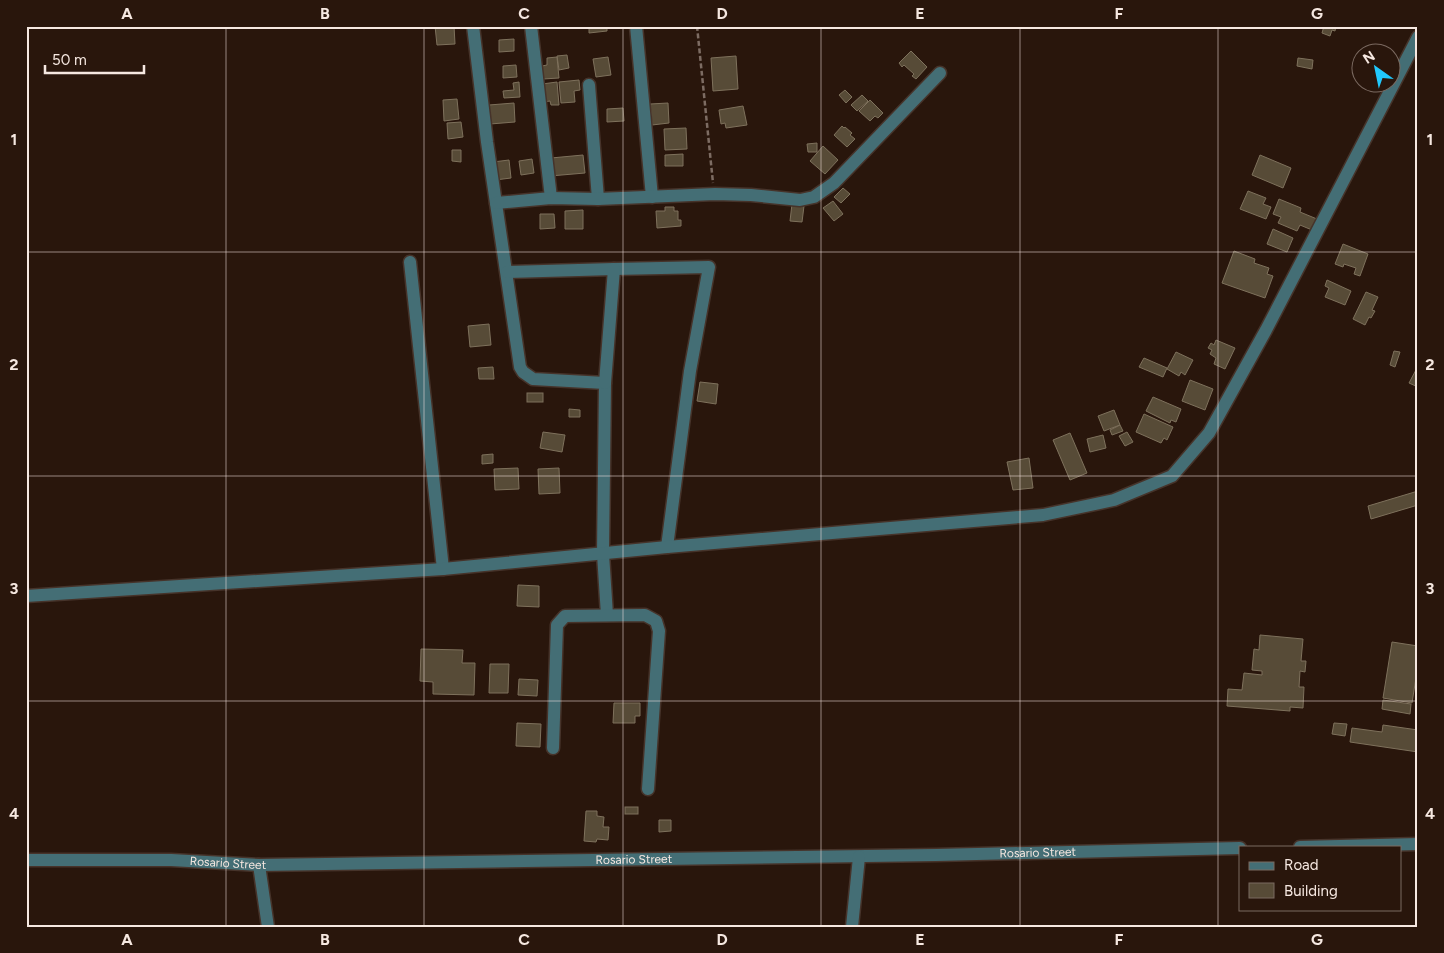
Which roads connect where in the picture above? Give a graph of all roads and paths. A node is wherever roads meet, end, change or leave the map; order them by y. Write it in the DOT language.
graph roads {
  1 [pos="473,26"];
  2 [pos="530,26"];
  3 [pos="636,26"];
  4 [pos="697,26"];
  5 [pos="1418,37"];
  6 [pos="940,73"];
  7 [pos="589,85"];
  8 [pos="714,194"];
  9 [pos="652,197"];
  10 [pos="551,198"];
  11 [pos="598,199"];
  12 [pos="496,203"];
  13 [pos="410,262"];
  14 [pos="614,269"];
  15 [pos="507,272"];
  16 [pos="605,383"];
  17 [pos="667,547"];
  18 [pos="604,554"];
  19 [pos="443,569"];
  20 [pos="26,596"];
  21 [pos="607,615"];
  22 [pos="553,748"];
  23 [pos="648,788"];
  24 [pos="1418,844"];
  25 [pos="1339,846"];
  26 [pos="1239,848"];
  27 [pos="859,857"];
  28 [pos="26,860"];
  29 [pos="259,865"];
  30 [pos="268,927"];
  31 [pos="852,927"];
  1 -- 12 [label="street"];
  2 -- 10 [label="street"];
  3 -- 9 [label="street"];
  4 -- 8 [label="path"];
  5 -- 17 [label="street"];
  6 -- 8 [label="street"];
  7 -- 11 [label="street"];
  8 -- 9 [label="street"];
  9 -- 11 [label="street"];
  10 -- 11 [label="street"];
  10 -- 12 [label="street"];
  12 -- 15 [label="street"];
  13 -- 19 [label="street"];
  14 -- 15 [label="street"];
  14 -- 16 [label="street"];
  14 -- 17 [label="street"];
  15 -- 16 [label="street"];
  16 -- 18 [label="street"];
  17 -- 18 [label="street"];
  18 -- 19 [label="street"];
  18 -- 21 [label="street"];
  19 -- 20 [label="street"];
  21 -- 22 [label="street"];
  21 -- 23 [label="street"];
  24 -- 25 [label="street"];
  26 -- 27 [label="street, Rosario Street"];
  27 -- 29 [label="street, Rosario Street"];
  27 -- 31 [label="street"];
  28 -- 29 [label="street, Rosario Street"];
  29 -- 30 [label="street"];
}
